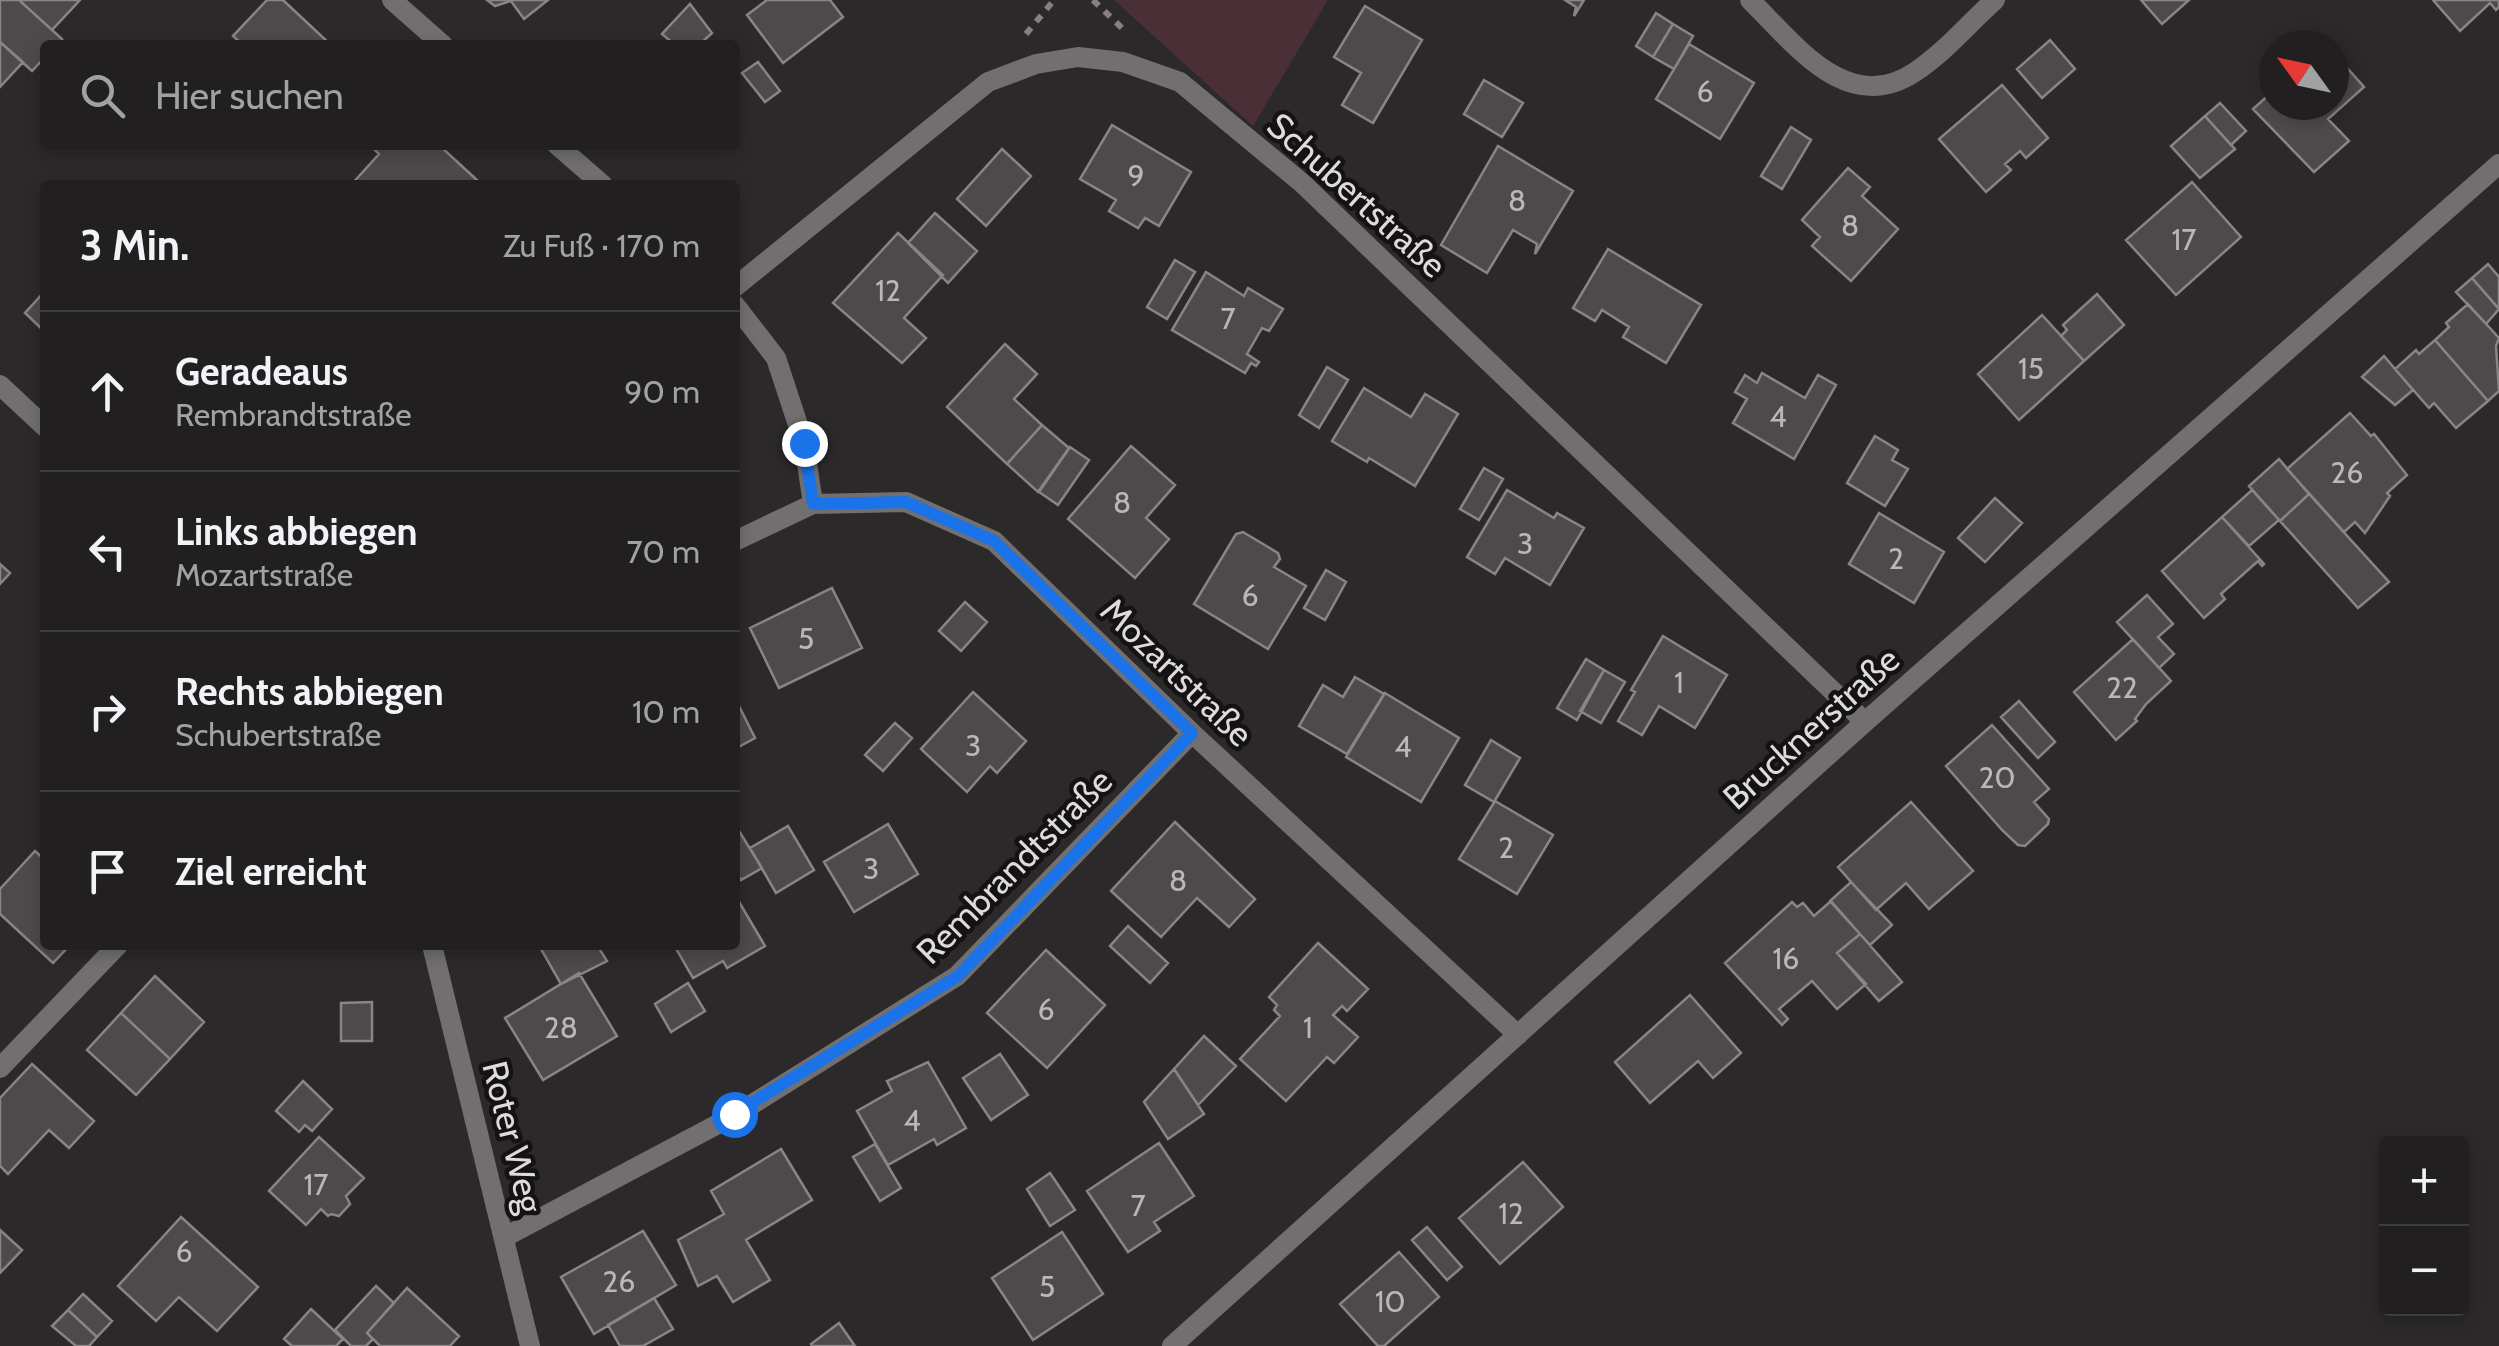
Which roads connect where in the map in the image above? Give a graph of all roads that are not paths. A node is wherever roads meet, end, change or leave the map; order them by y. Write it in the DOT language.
graph roads {
  1 [pos="1750,0"];
  2 [pos="1996,0"];
  3 [pos="394,1"];
  4 [pos="437,40"];
  5 [pos="563,150"];
  6 [pos="2499,164"];
  7 [pos="597,180"];
  8 [pos="740,283"];
  9 [pos="740,311"];
  10 [pos="0,385"];
  11 [pos="40,422"];
  12 [pos="813,504"];
  13 [pos="740,539"];
  14 [pos="1866,722"];
  15 [pos="1192,733"];
  16 [pos="113,950"];
  17 [pos="433,950"];
  18 [pos="1518,1034"];
  19 [pos="0,1068"];
  20 [pos="505,1238"];
  21 [pos="530,1346"];
  22 [pos="1172,1346"];
  1 -- 2 [label="street"];
  3 -- 4 [label="street"];
  5 -- 7 [label="street"];
  6 -- 14 [label="street, Brucknerstraße"];
  8 -- 14 [label="street, Schubertstraße"];
  9 -- 12 [label="street"];
  10 -- 11 [label="street"];
  12 -- 13 [label="street, Mozartstraße"];
  12 -- 15 [label="street, Mozartstraße"];
  14 -- 18 [label="street, Brucknerstraße"];
  15 -- 18 [label="street, Mozartstraße"];
  15 -- 20 [label="street, Rembrandtstraße"];
  16 -- 19 [label="street"];
  17 -- 20 [label="street, Roter Weg"];
  18 -- 22 [label="street, Brucknerstraße"];
  20 -- 21 [label="street, Roter Weg"];
}
